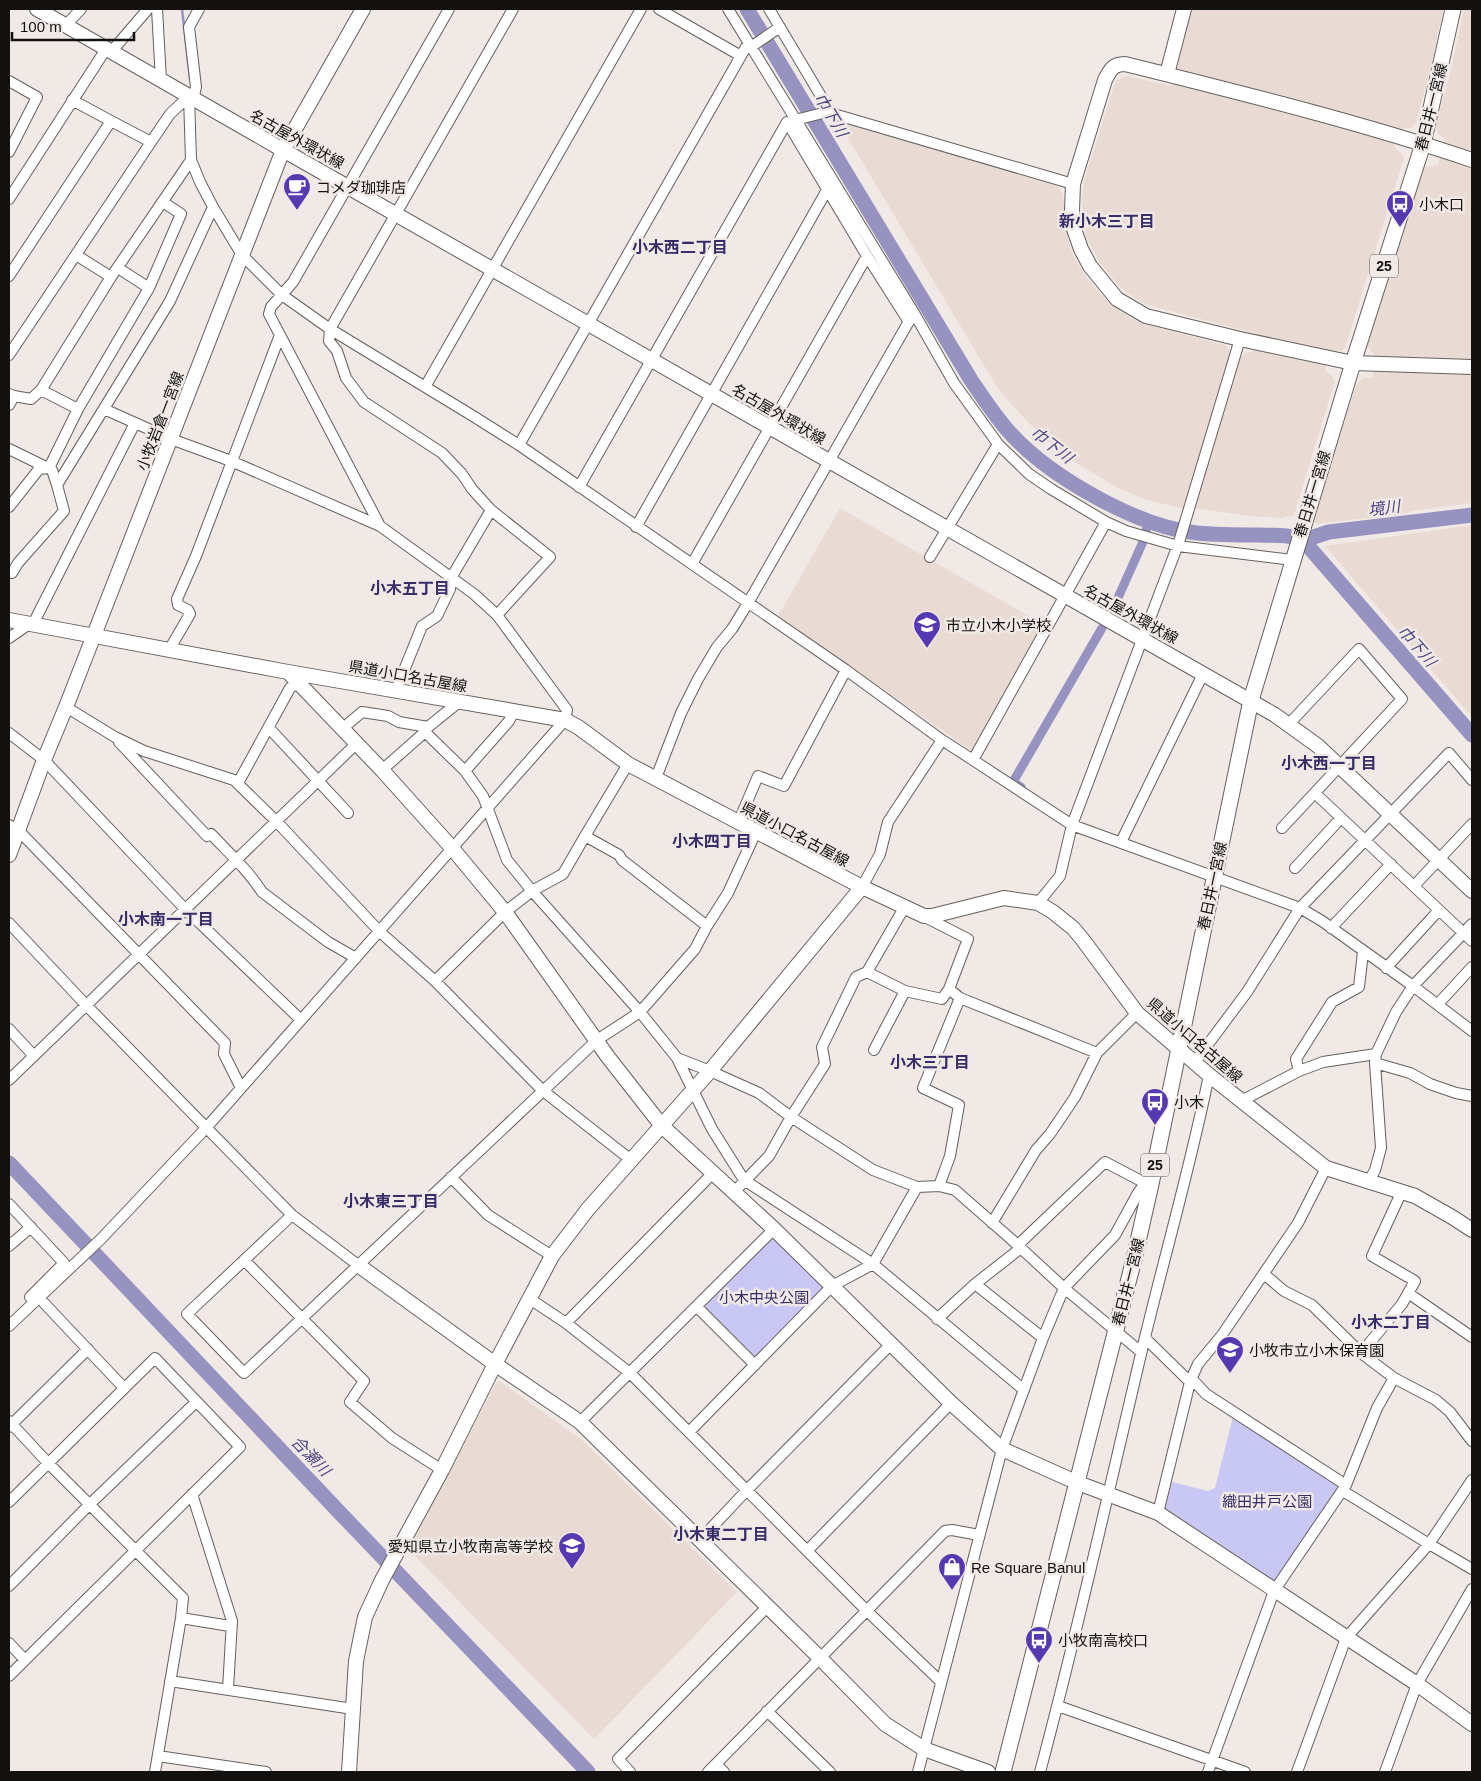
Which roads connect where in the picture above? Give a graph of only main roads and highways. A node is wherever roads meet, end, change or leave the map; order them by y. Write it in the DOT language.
graph roads {
  1 [pos="1453,9"];
  2 [pos="1003,1772"];
  1 -- 2 [label="main road, 春日井一宮線 / 25"];
}
